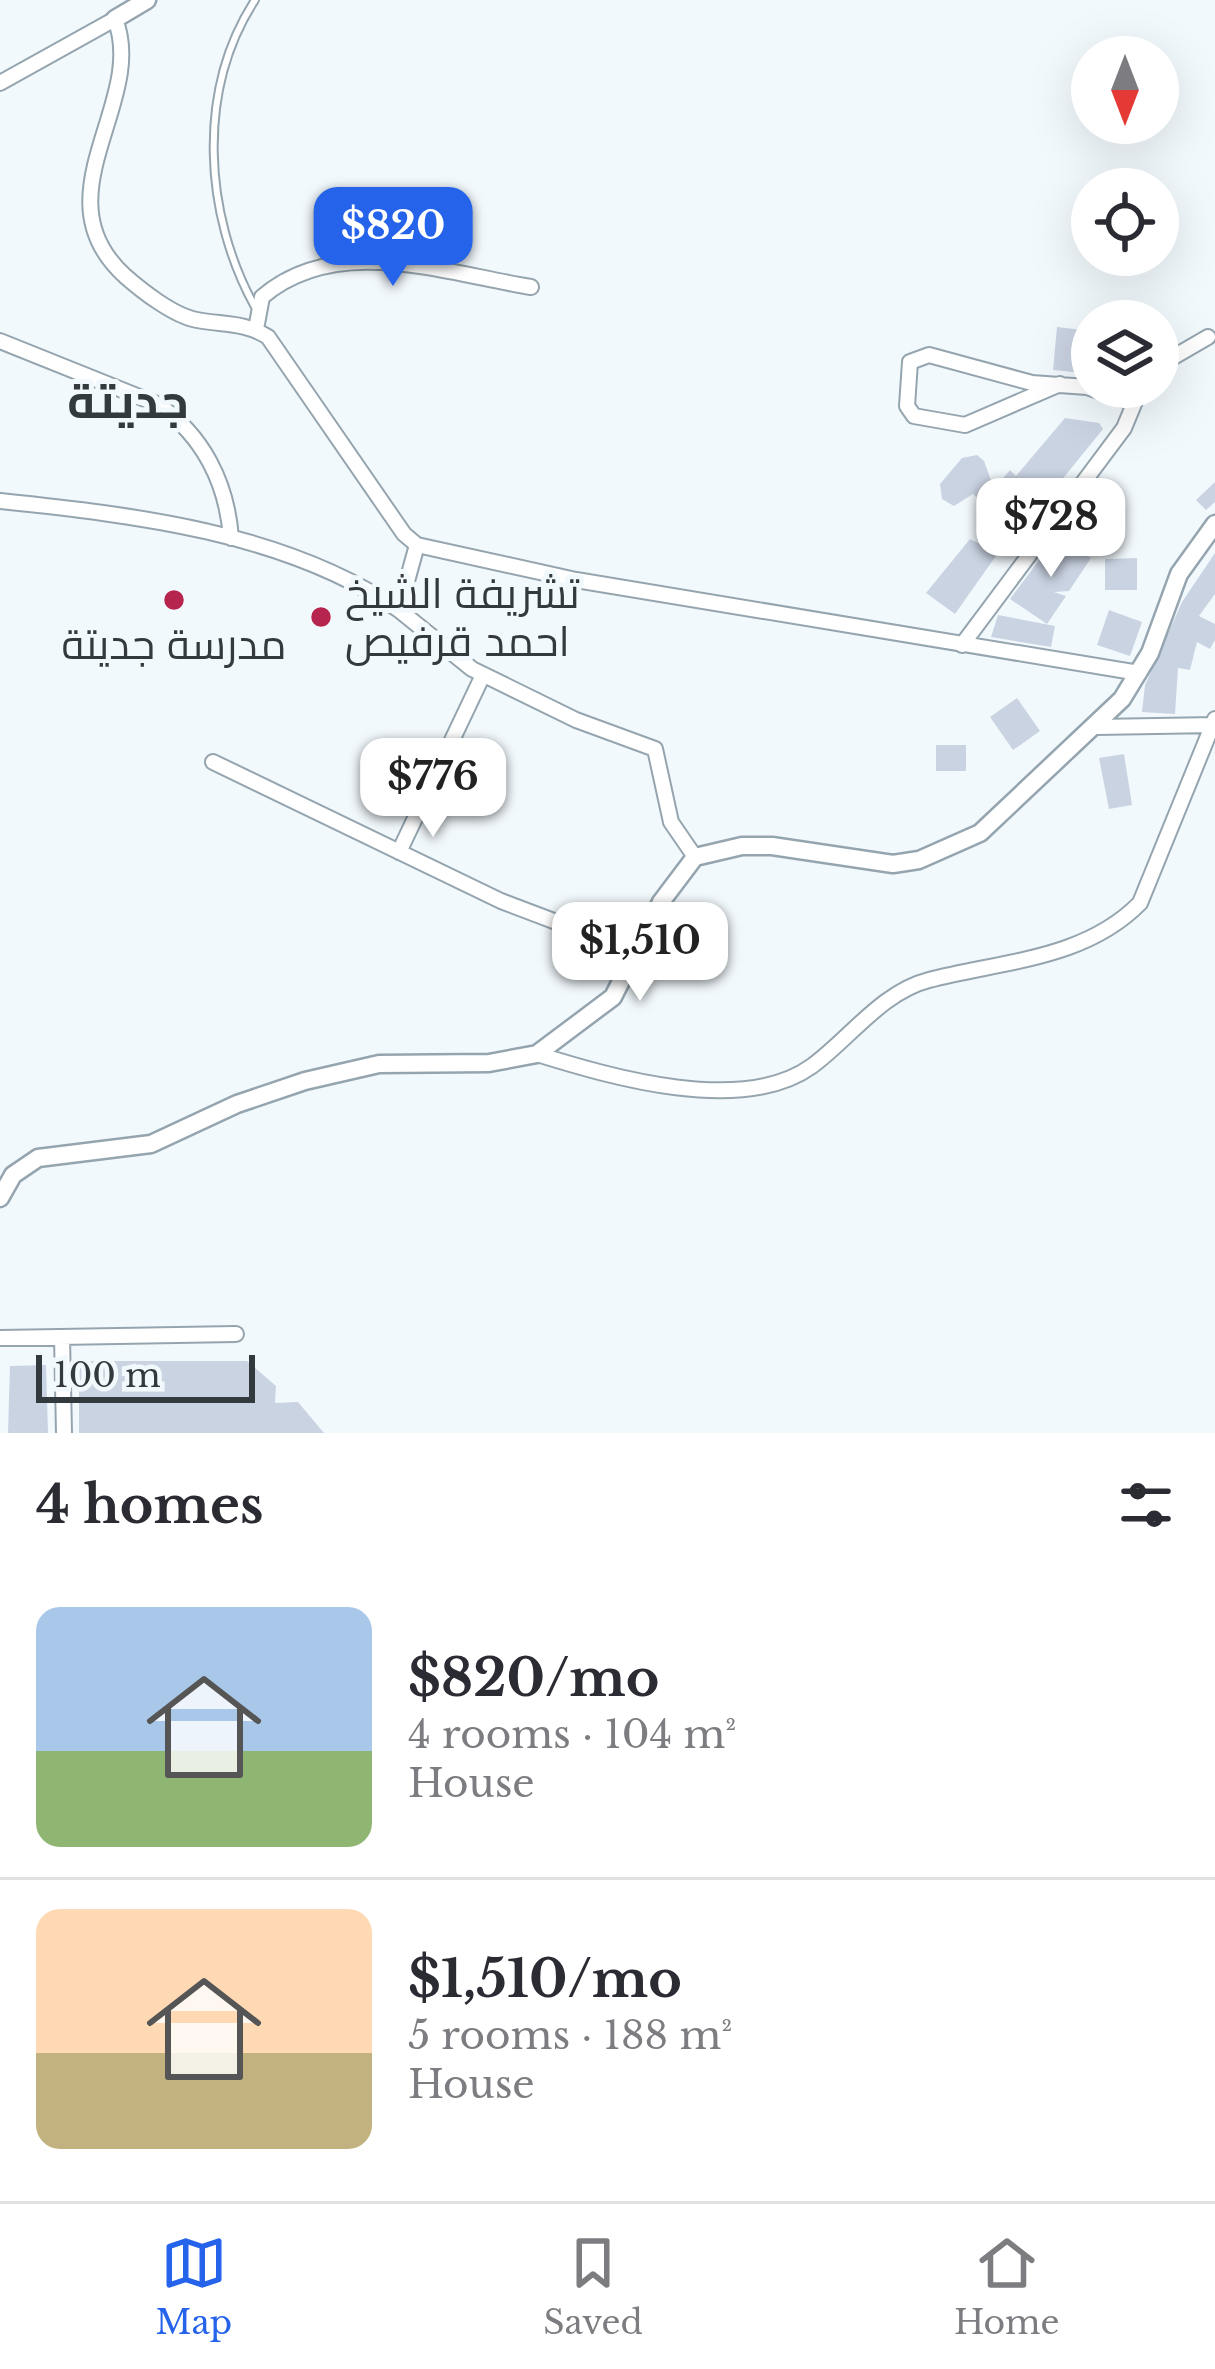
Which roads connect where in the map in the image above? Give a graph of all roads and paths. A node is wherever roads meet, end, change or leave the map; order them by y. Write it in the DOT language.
graph roads {
  1 [pos="147,0"];
  2 [pos="255,0"];
  3 [pos="115,19"];
  4 [pos="0,83"];
  5 [pos="531,287"];
  6 [pos="257,310"];
  7 [pos="256,329"];
  8 [pos="1208,338"];
  9 [pos="0,341"];
  10 [pos="1179,354"];
  11 [pos="1060,384"];
  12 [pos="1071,387"];
  13 [pos="1132,408"];
  14 [pos="0,501"];
  15 [pos="1215,524"];
  16 [pos="231,538"];
  17 [pos="417,545"];
  18 [pos="399,610"];
  19 [pos="962,645"];
  20 [pos="1139,673"];
  21 [pos="483,675"];
  22 [pos="1213,724"];
  23 [pos="1097,728"];
  24 [pos="213,762"];
  25 [pos="399,852"];
  26 [pos="695,857"];
  27 [pos="638,953"];
  28 [pos="538,1054"];
  29 [pos="0,1198"];
  30 [pos="236,1334"];
  31 [pos="62,1337"];
  32 [pos="0,1338"];
  33 [pos="64,1433"];
  1 -- 3 [label="street"];
  2 -- 6 [label="lane"];
  3 -- 4 [label="street"];
  3 -- 7 [label="street"];
  5 -- 6 [label="street"];
  6 -- 7 [label="street"];
  7 -- 17 [label="street"];
  8 -- 10 [label="street"];
  9 -- 16 [label="street"];
  11 -- 11 [label="street"];
  11 -- 12 [label="street"];
  13 -- 19 [label="street"];
  14 -- 16 [label="street"];
  15 -- 20 [label="street"];
  16 -- 18 [label="street"];
  17 -- 18 [label="street"];
  17 -- 19 [label="street"];
  18 -- 21 [label="street"];
  19 -- 20 [label="street"];
  20 -- 23 [label="street"];
  21 -- 25 [label="street"];
  21 -- 26 [label="street"];
  22 -- 23 [label="street"];
  22 -- 28 [label="street"];
  23 -- 26 [label="street"];
  24 -- 25 [label="street"];
  25 -- 27 [label="street"];
  26 -- 27 [label="street"];
  27 -- 28 [label="street"];
  28 -- 29 [label="street"];
  30 -- 31 [label="street"];
  31 -- 32 [label="street"];
  31 -- 33 [label="street"];
}
